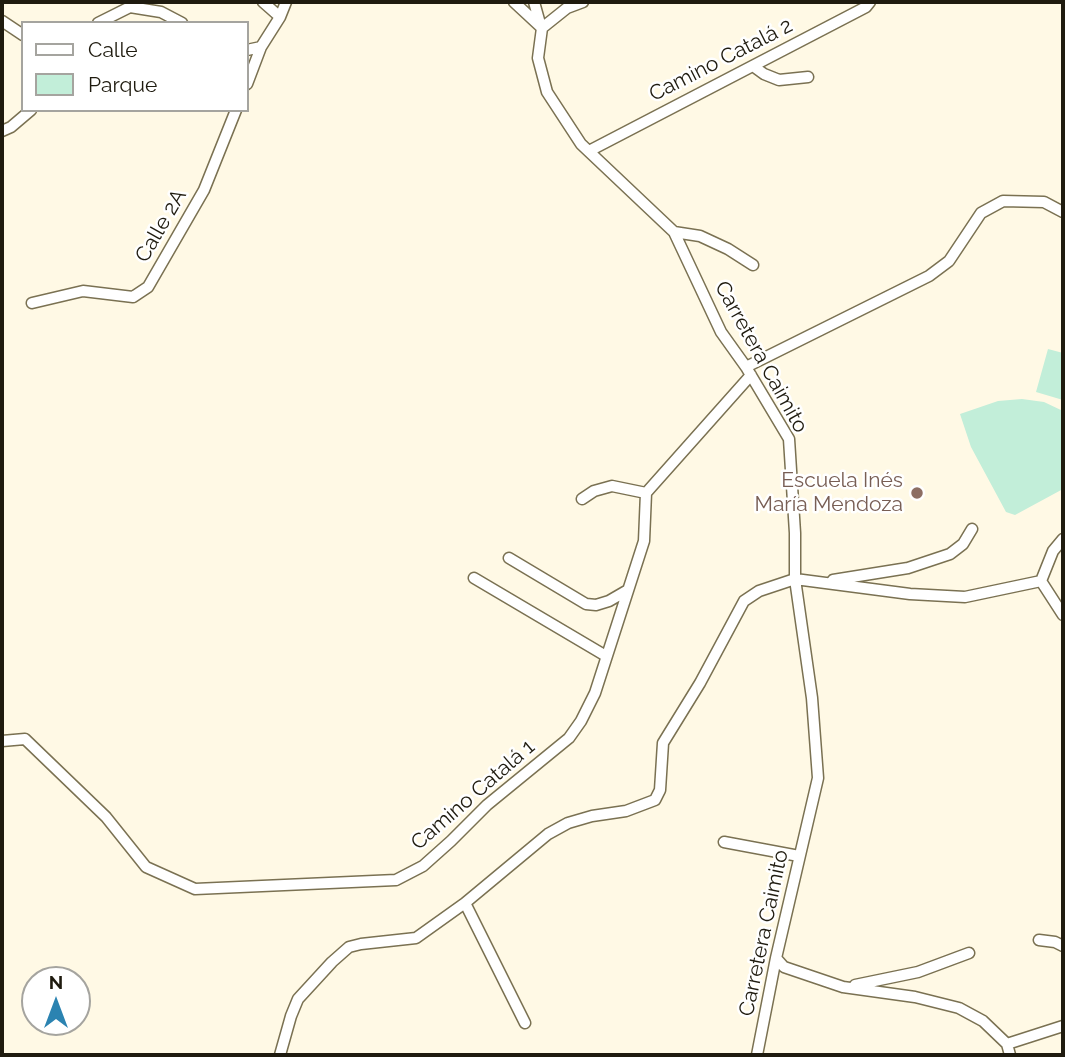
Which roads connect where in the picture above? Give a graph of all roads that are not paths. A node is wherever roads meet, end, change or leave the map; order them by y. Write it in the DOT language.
graph roads {
  1 [pos="263,2"];
  2 [pos="286,2"];
  3 [pos="514,2"];
  4 [pos="534,2"];
  5 [pos="583,2"];
  6 [pos="870,2"];
  7 [pos="280,17"];
  8 [pos="2,21"];
  9 [pos="102,21"];
  10 [pos="177,21"];
  11 [pos="542,28"];
  12 [pos="21,34"];
  13 [pos="261,47"];
  14 [pos="248,50"];
  15 [pos="753,66"];
  16 [pos="808,77"];
  17 [pos="248,81"];
  18 [pos="28,112"];
  19 [pos="235,112"];
  20 [pos="2,131"];
  21 [pos="589,151"];
  22 [pos="1063,212"];
  23 [pos="674,232"];
  24 [pos="753,265"];
  25 [pos="33,303"];
  26 [pos="749,371"];
  27 [pos="646,493"];
  28 [pos="582,499"];
  29 [pos="972,529"];
  30 [pos="1063,539"];
  31 [pos="509,558"];
  32 [pos="474,578"];
  33 [pos="795,579"];
  34 [pos="1041,581"];
  35 [pos="822,582"];
  36 [pos="628,590"];
  37 [pos="1063,615"];
  38 [pos="606,656"];
  39 [pos="2,741"];
  40 [pos="724,842"];
  41 [pos="799,856"];
  42 [pos="465,903"];
  43 [pos="1039,940"];
  44 [pos="1063,946"];
  45 [pos="969,953"];
  46 [pos="776,958"];
  47 [pos="842,987"];
  48 [pos="525,1023"];
  49 [pos="1063,1026"];
  50 [pos="1007,1044"];
  51 [pos="280,1055"];
  52 [pos="757,1055"];
  53 [pos="1010,1055"];
  1 -- 7 [label="street"];
  2 -- 7 [label="street"];
  3 -- 11 [label="street"];
  4 -- 11 [label="street"];
  5 -- 11 [label="street"];
  6 -- 15 [label="street, Camino Catalá 2"];
  7 -- 13 [label="street"];
  8 -- 12 [label="street"];
  9 -- 10 [label="street"];
  11 -- 21 [label="street, Carretera Caimito"];
  13 -- 14 [label="street"];
  13 -- 17 [label="street"];
  15 -- 16 [label="street"];
  15 -- 21 [label="street, Camino Catalá 2"];
  18 -- 20 [label="street"];
  19 -- 25 [label="street, Calle 2A"];
  21 -- 23 [label="street, Carretera Caimito"];
  22 -- 26 [label="street"];
  23 -- 24 [label="street"];
  23 -- 26 [label="street, Carretera Caimito"];
  26 -- 27 [label="street"];
  26 -- 33 [label="street, Carretera Caimito"];
  27 -- 28 [label="street"];
  27 -- 36 [label="street, Camino Catalá 1"];
  29 -- 35 [label="street"];
  30 -- 34 [label="street"];
  31 -- 36 [label="street"];
  32 -- 38 [label="street"];
  33 -- 35 [label="street"];
  33 -- 41 [label="street, Carretera Caimito"];
  33 -- 42 [label="street"];
  34 -- 35 [label="street"];
  34 -- 37 [label="street"];
  36 -- 38 [label="street, Camino Catalá 1"];
  38 -- 39 [label="street, Camino Catalá 1"];
  40 -- 41 [label="street"];
  41 -- 46 [label="street, Carretera Caimito"];
  42 -- 48 [label="street"];
  42 -- 51 [label="street"];
  43 -- 44 [label="street"];
  45 -- 47 [label="street"];
  46 -- 47 [label="street"];
  46 -- 52 [label="street, Carretera Caimito"];
  47 -- 50 [label="street"];
  49 -- 50 [label="street"];
  50 -- 53 [label="street"];
}
